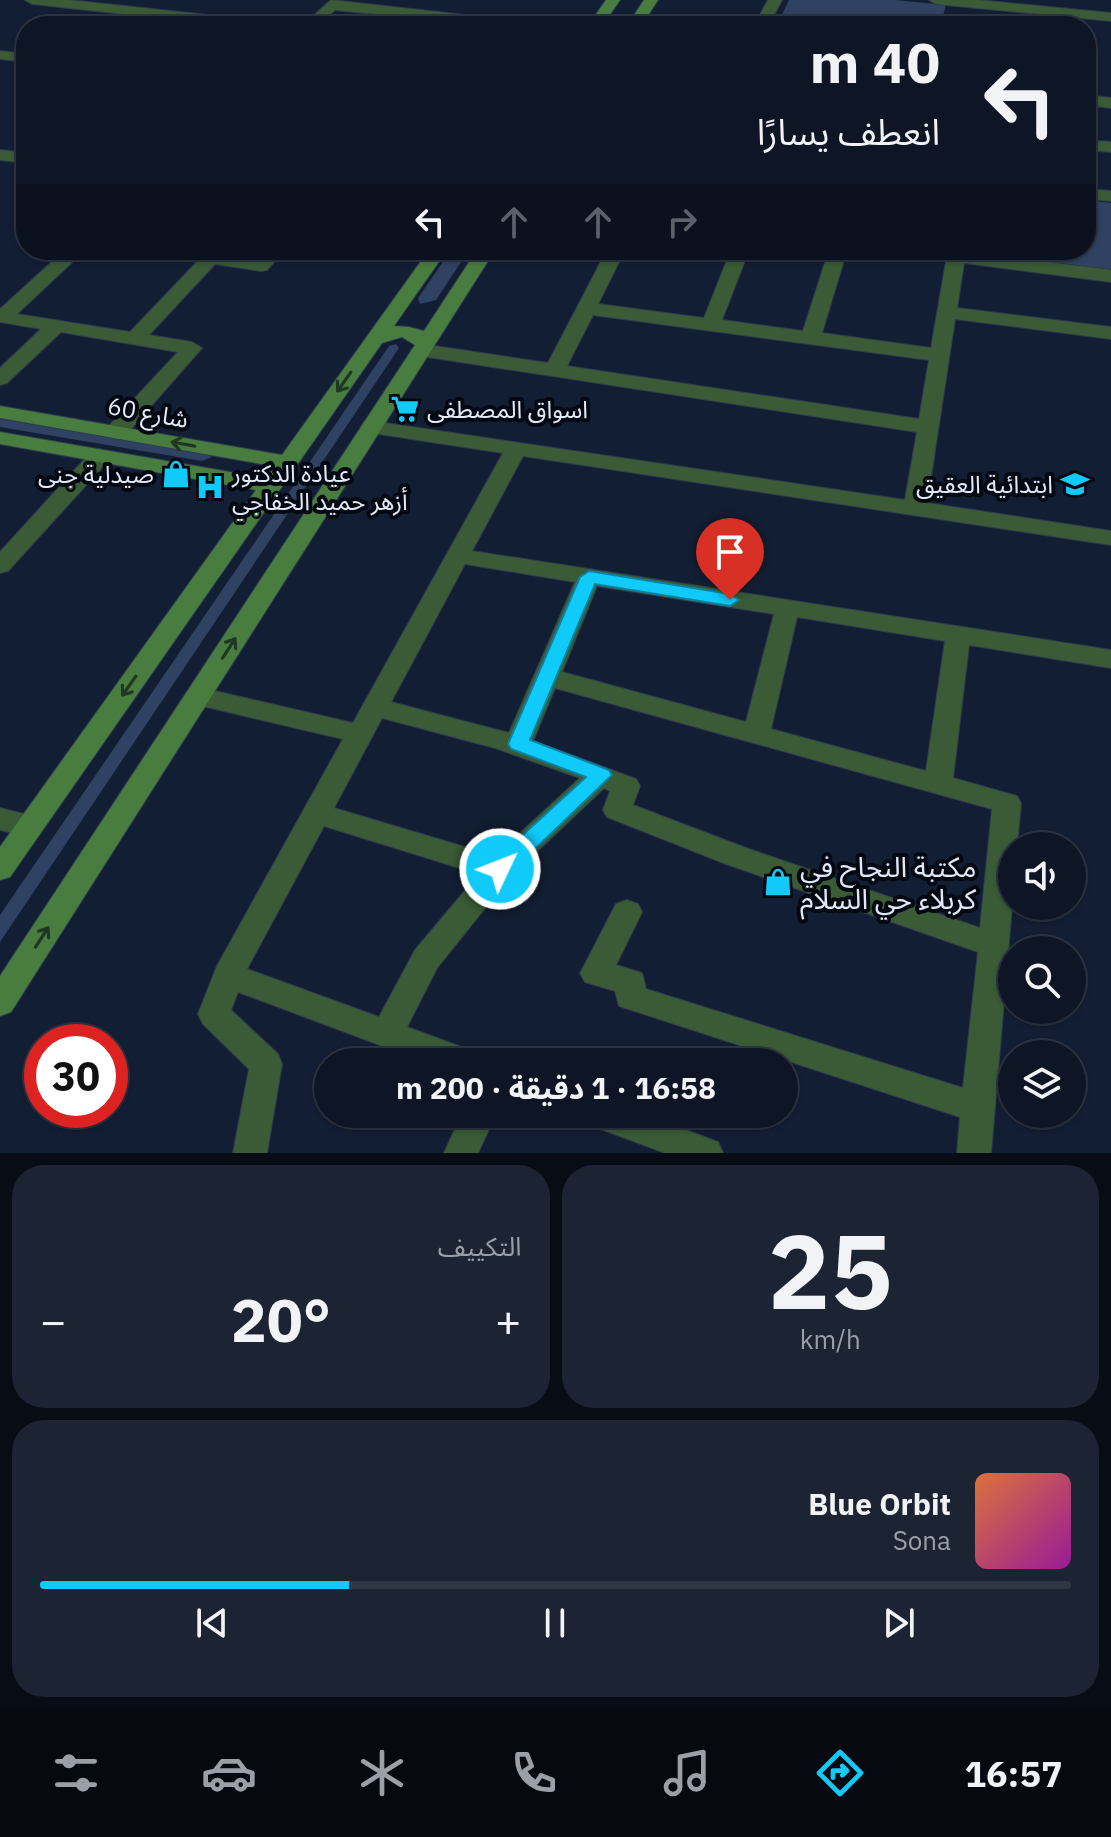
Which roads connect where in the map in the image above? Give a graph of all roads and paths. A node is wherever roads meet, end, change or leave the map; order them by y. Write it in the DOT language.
graph roads {
  1 [pos="32,0"];
  2 [pos="456,0"];
  3 [pos="936,0"];
  4 [pos="83,2"];
  5 [pos="336,3"];
  6 [pos="1021,8"];
  7 [pos="385,11"];
  8 [pos="184,16"];
  9 [pos="321,16"];
  10 [pos="379,16"];
  11 [pos="431,16"];
  12 [pos="441,16"];
  13 [pos="1020,16"];
  14 [pos="1111,17"];
  15 [pos="65,260"];
  16 [pos="209,260"];
  17 [pos="224,260"];
  18 [pos="267,260"];
  19 [pos="431,260"];
  20 [pos="479,260"];
  21 [pos="611,260"];
  22 [pos="736,260"];
  23 [pos="835,260"];
  24 [pos="956,260"];
  25 [pos="1004,260"];
  26 [pos="1111,276"];
  27 [pos="0,288"];
  28 [pos="29,292"];
  29 [pos="398,307"];
  30 [pos="586,308"];
  31 [pos="446,311"];
  32 [pos="947,312"];
  33 [pos="711,325"];
  34 [pos="56,326"];
  35 [pos="1111,333"];
  36 [pos="811,338"];
  37 [pos="134,339"];
  38 [pos="375,339"];
  39 [pos="423,348"];
  40 [pos="940,355"];
  41 [pos="554,371"];
  42 [pos="0,379"];
  43 [pos="0,412"];
  44 [pos="372,427"];
  45 [pos="928,427"];
  46 [pos="115,433"];
  47 [pos="0,438"];
  48 [pos="516,449"];
  49 [pos="217,450"];
  50 [pos="100,456"];
  51 [pos="287,462"];
  52 [pos="198,473"];
  53 [pos="270,486"];
  54 [pos="915,508"];
  55 [pos="1111,538"];
  56 [pos="458,556"];
  57 [pos="0,566"];
  58 [pos="589,577"];
  59 [pos="787,609"];
  60 [pos="958,636"];
  61 [pos="1111,659"];
  62 [pos="548,677"];
  63 [pos="198,696"];
  64 [pos="374,707"];
  65 [pos="360,734"];
  66 [pos="756,734"];
  67 [pos="518,744"];
  68 [pos="601,775"];
  69 [pos="938,784"];
  70 [pos="317,813"];
  71 [pos="0,819"];
  72 [pos="30,826"];
  73 [pos="0,869"];
  74 [pos="500,869"];
  75 [pos="627,912"];
  76 [pos="994,945"];
  77 [pos="228,975"];
  78 [pos="11,976"];
  79 [pos="0,1003"];
  80 [pos="387,1034"];
  81 [pos="425,1048"];
  82 [pos="979,1108"];
  83 [pos="473,1128"];
  84 [pos="639,1128"];
  85 [pos="250,1153"];
  86 [pos="461,1153"];
  87 [pos="706,1153"];
  88 [pos="974,1153"];
  1 -- 4 [label="street"];
  2 -- 12 [label="street"];
  3 -- 6 [label="street"];
  4 -- 8 [label="street"];
  5 -- 7 [label="street"];
  5 -- 9 [label="street"];
  6 -- 13 [label="street"];
  6 -- 14 [label="street"];
  7 -- 10 [label="street"];
  7 -- 11 [label="street"];
  15 -- 28 [label="street"];
  16 -- 37 [label="street"];
  17 -- 18 [label="street"];
  19 -- 29 [label="main road"];
  20 -- 31 [label="main road"];
  21 -- 30 [label="street"];
  22 -- 33 [label="street"];
  23 -- 36 [label="street"];
  24 -- 32 [label="street"];
  25 -- 26 [label="street"];
  27 -- 28 [label="street"];
  28 -- 34 [label="street"];
  29 -- 31 [label="main road"];
  29 -- 38 [label="main road"];
  30 -- 33 [label="street"];
  30 -- 41 [label="street"];
  31 -- 39 [label="main road"];
  32 -- 35 [label="street"];
  32 -- 40 [label="street"];
  33 -- 36 [label="street"];
  34 -- 37 [label="street"];
  34 -- 42 [label="street"];
  36 -- 40 [label="street"];
  37 -- 46 [label="street"];
  38 -- 39 [label="main road"];
  38 -- 51 [label="main road, one-way"];
  39 -- 41 [label="street"];
  39 -- 44 [label="main road"];
  40 -- 45 [label="street"];
  41 -- 45 [label="street"];
  43 -- 46 [label="main road, شارع 60"];
  44 -- 48 [label="street"];
  63 -- 44 [label="main road, one-way"];
  45 -- 54 [label="street"];
  49 -- 46 [label="main road, شارع 60, one-way"];
  47 -- 50 [label="main road"];
  48 -- 54 [label="street"];
  48 -- 56 [label="street"];
  49 -- 51 [label="main road, شارع 60"];
  49 -- 52 [label="main road"];
  50 -- 52 [label="main road"];
  50 -- 57 [label="street"];
  51 -- 53 [label="main road"];
  52 -- 53 [label="main road"];
  53 -- 72 [label="main road, one-way"];
  54 -- 55 [label="street"];
  56 -- 58 [label="street"];
  56 -- 64 [label="street"];
  58 -- 59 [label="street"];
  58 -- 62 [label="street"];
  59 -- 60 [label="street"];
  59 -- 66 [label="street"];
  60 -- 61 [label="street"];
  60 -- 69 [label="street"];
  62 -- 66 [label="street"];
  62 -- 67 [label="street"];
  63 -- 65 [label="street"];
  78 -- 63 [label="main road, one-way"];
  64 -- 65 [label="street"];
  64 -- 67 [label="street"];
  65 -- 70 [label="street"];
  66 -- 69 [label="street"];
  67 -- 68 [label="street"];
  68 -- 74 [label="street"];
  68 -- 76 [label="street"];
  69 -- 76 [label="street"];
  70 -- 74 [label="street"];
  70 -- 77 [label="street"];
  71 -- 72 [label="street"];
  72 -- 73 [label="main road"];
  74 -- 80 [label="street"];
  75 -- 82 [label="street"];
  76 -- 82 [label="street"];
  77 -- 80 [label="street"];
  77 -- 85 [label="street"];
  78 -- 79 [label="main road"];
  80 -- 81 [label="street"];
  82 -- 88 [label="street"];
  83 -- 86 [label="street"];
  84 -- 87 [label="street"];
}
